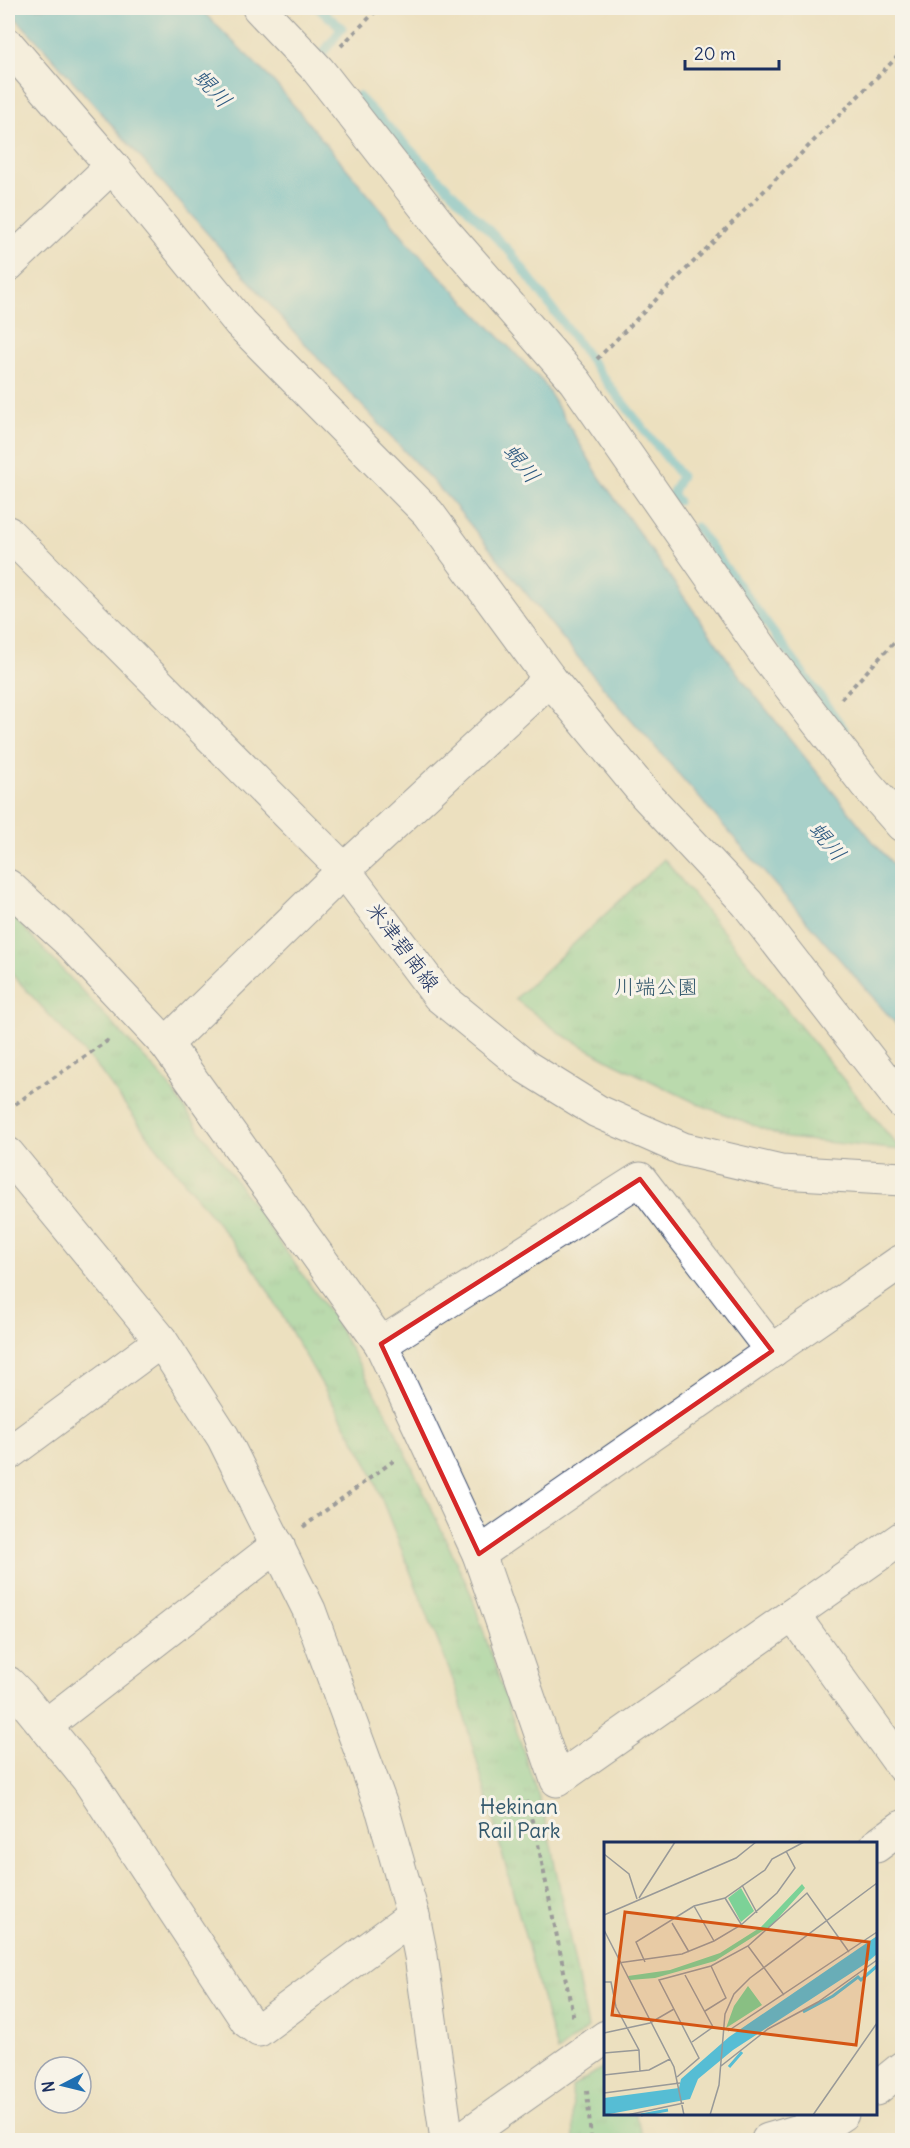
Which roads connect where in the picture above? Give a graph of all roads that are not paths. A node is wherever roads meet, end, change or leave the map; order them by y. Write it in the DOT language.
graph roads {
  1 [pos="259,8"];
  2 [pos="8,45"];
  3 [pos="112,166"];
  4 [pos="8,265"];
  5 [pos="8,533"];
  6 [pos="550,679"];
  7 [pos="903,825"];
  8 [pos="345,870"];
  9 [pos="8,886"];
  10 [pos="166,1044"];
  11 [pos="903,1102"];
  12 [pos="8,1155"];
  13 [pos="903,1179"];
  14 [pos="903,1264"];
  15 [pos="161,1341"];
  16 [pos="381,1344"];
  17 [pos="772,1351"];
  18 [pos="8,1454"];
  19 [pos="903,1538"];
  20 [pos="278,1545"];
  21 [pos="479,1554"];
  22 [pos="793,1615"];
  23 [pos="8,1683"];
  24 [pos="45,1726"];
  25 [pos="903,1766"];
  26 [pos="903,1827"];
  27 [pos="877,1845"];
  28 [pos="413,1916"];
  29 [pos="604,2038"];
  30 [pos="903,2068"];
  31 [pos="877,2088"];
  32 [pos="835,2125"];
  33 [pos="447,2140"];
  34 [pos="460,2140"];
  35 [pos="768,2140"];
  1 -- 7 [label="street"];
  2 -- 3 [label="street"];
  3 -- 4 [label="street"];
  3 -- 6 [label="street"];
  5 -- 8 [label="street, 米津碧南線"];
  6 -- 8 [label="street"];
  6 -- 11 [label="street"];
  8 -- 10 [label="street"];
  8 -- 13 [label="street, 米津碧南線"];
  9 -- 10 [label="street"];
  10 -- 16 [label="street"];
  12 -- 15 [label="street"];
  14 -- 17 [label="street"];
  15 -- 18 [label="street"];
  15 -- 20 [label="street"];
  16 -- 17 [label="street"];
  16 -- 21 [label="street"];
  17 -- 21 [label="street"];
  19 -- 22 [label="street"];
  20 -- 24 [label="street"];
  20 -- 28 [label="street"];
  21 -- 22 [label="street"];
  22 -- 25 [label="street"];
  23 -- 24 [label="street"];
  24 -- 28 [label="street"];
  26 -- 27 [label="street"];
  28 -- 33 [label="street"];
  29 -- 34 [label="street"];
  30 -- 31 [label="street"];
  32 -- 35 [label="street"];
}
